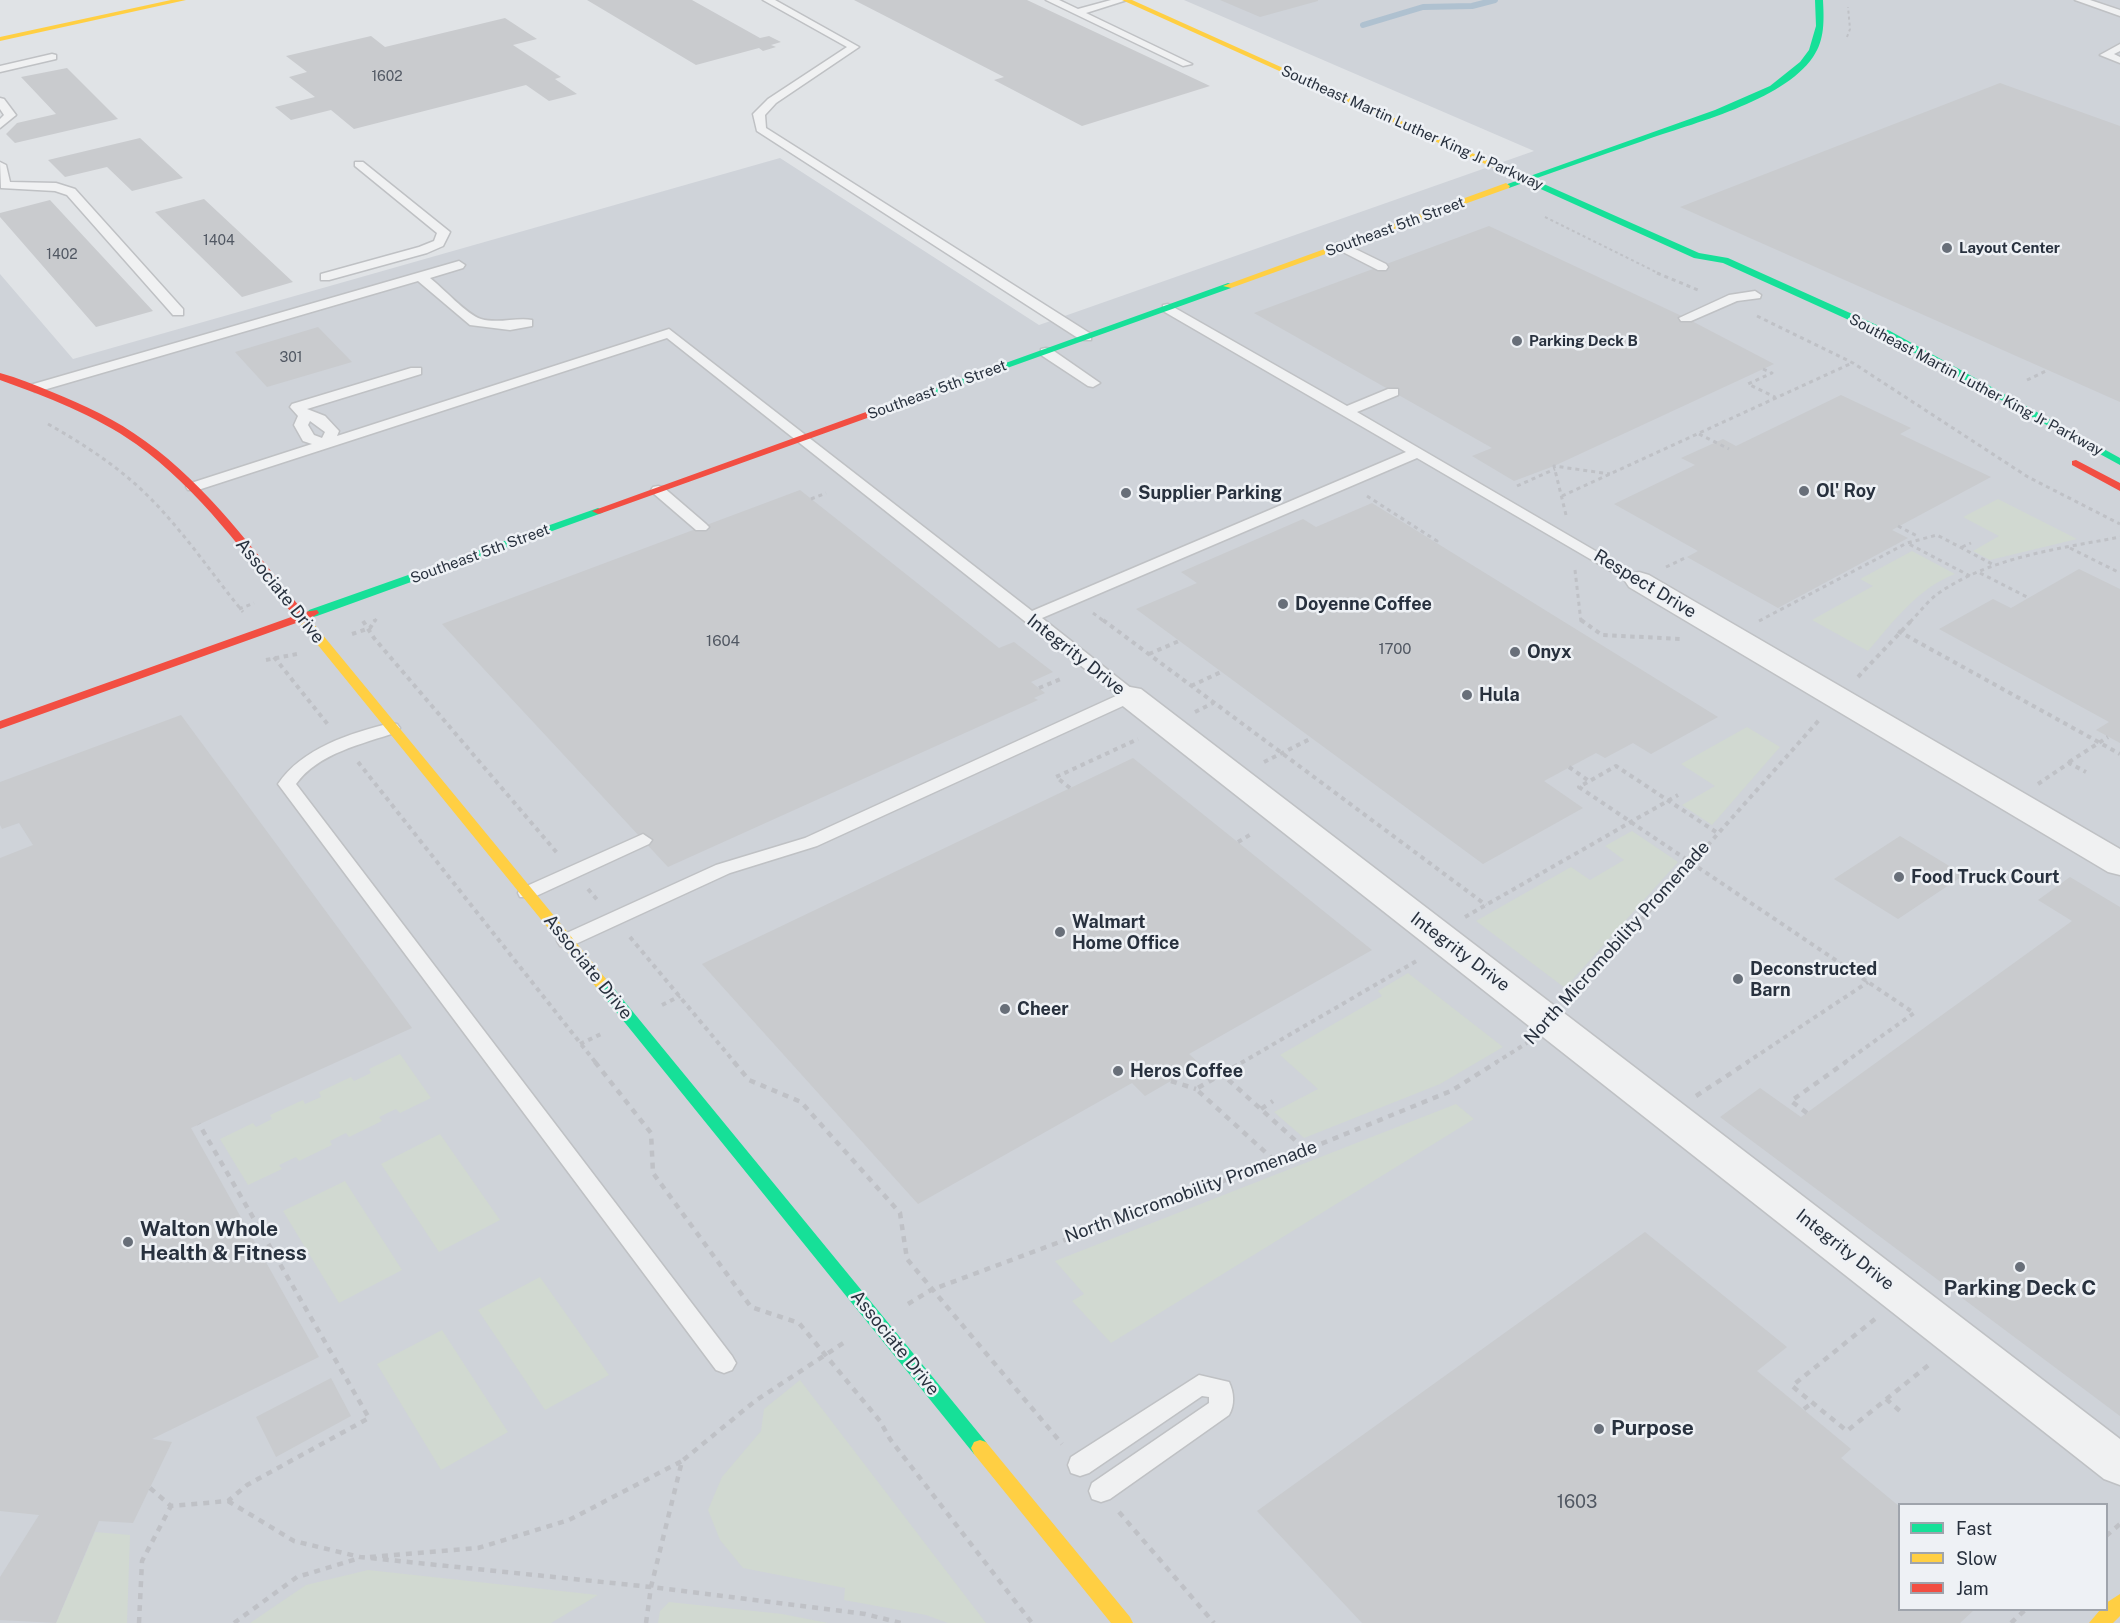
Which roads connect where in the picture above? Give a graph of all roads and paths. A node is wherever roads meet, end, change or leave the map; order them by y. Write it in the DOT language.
graph roads {
  1 [pos="182,0"];
  2 [pos="768,0"];
  3 [pos="1051,0"];
  4 [pos="1124,0"];
  5 [pos="1819,0"];
  6 [pos="2080,0"];
  7 [pos="1078,12"];
  8 [pos="2120,13"];
  9 [pos="0,39"];
  10 [pos="2120,47"];
  11 [pos="52,57"];
  12 [pos="2120,60"];
  13 [pos="1187,64"];
  14 [pos="0,69"];
  15 [pos="0,101"];
  16 [pos="0,124"];
  17 [pos="359,164"];
  18 [pos="0,165"];
  19 [pos="1528,179"];
  20 [pos="1535,213"];
  21 [pos="1341,246"];
  22 [pos="459,265"];
  23 [pos="1382,267"];
  24 [pos="420,276"];
  25 [pos="325,277"];
  26 [pos="1733,285"];
  27 [pos="1708,294"];
  28 [pos="1760,297"];
  29 [pos="1168,308"];
  30 [pos="178,312"];
  31 [pos="1754,315"];
  32 [pos="1686,318"];
  33 [pos="527,323"];
  34 [pos="1086,337"];
  35 [pos="1046,352"];
  36 [pos="1853,363"];
  37 [pos="1763,369"];
  38 [pos="416,370"];
  39 [pos="2048,370"];
  40 [pos="0,376"];
  41 [pos="2023,382"];
  42 [pos="1093,383"];
  43 [pos="35,388"];
  44 [pos="1393,392"];
  45 [pos="1776,398"];
  46 [pos="1347,411"];
  47 [pos="305,415"];
  48 [pos="38,419"];
  49 [pos="1698,433"];
  50 [pos="801,439"];
  51 [pos="327,444"];
  52 [pos="1729,449"];
  53 [pos="1417,453"];
  54 [pos="2064,456"];
  55 [pos="2120,462"];
  56 [pos="1554,469"];
  57 [pos="1610,474"];
  58 [pos="194,487"];
  59 [pos="1513,488"];
  60 [pos="2120,488"];
  61 [pos="658,490"];
  62 [pos="826,493"];
  63 [pos="1363,494"];
  64 [pos="811,499"];
  65 [pos="2120,524"];
  66 [pos="1898,526"];
  67 [pos="701,527"];
  68 [pos="2120,537"];
  69 [pos="1920,538"];
  70 [pos="1435,542"];
  71 [pos="1907,543"];
  72 [pos="1971,543"];
  73 [pos="1962,548"];
  74 [pos="2068,548"];
  75 [pos="1995,565"];
  76 [pos="1979,572"];
  77 [pos="2120,573"];
  78 [pos="1970,576"];
  79 [pos="1639,581"];
  80 [pos="2029,598"];
  81 [pos="1092,612"];
  82 [pos="379,616"];
  83 [pos="301,618"];
  84 [pos="1029,618"];
  85 [pos="247,619"];
  86 [pos="1752,624"];
  87 [pos="370,628"];
  88 [pos="1898,631"];
  89 [pos="356,633"];
  90 [pos="1602,635"];
  91 [pos="1683,639"];
  92 [pos="1179,641"];
  93 [pos="271,648"];
  94 [pos="1149,654"];
  95 [pos="1221,672"];
  96 [pos="1063,678"];
  97 [pos="1191,686"];
  98 [pos="1039,688"];
  99 [pos="1130,696"];
  100 [pos="1839,699"];
  101 [pos="0,725"];
  102 [pos="391,728"];
  103 [pos="2108,737"];
  104 [pos="1138,738"];
  105 [pos="2101,743"];
  106 [pos="345,745"];
  107 [pos="2120,753"];
  108 [pos="2068,763"];
  109 [pos="1569,767"];
  110 [pos="2086,772"];
  111 [pos="1589,781"];
  112 [pos="1070,788"];
  113 [pos="1678,795"];
  114 [pos="1668,801"];
  115 [pos="2012,801"];
  116 [pos="1631,823"];
  117 [pos="1716,832"];
  118 [pos="643,840"];
  119 [pos="564,860"];
  120 [pos="1690,863"];
  121 [pos="2120,864"];
  122 [pos="583,883"];
  123 [pos="527,893"];
  124 [pos="599,903"];
  125 [pos="1486,905"];
  126 [pos="628,935"];
  127 [pos="1442,939"];
  128 [pos="567,941"];
  129 [pos="1868,982"];
  130 [pos="680,996"];
  131 [pos="660,1006"];
  132 [pos="1551,1021"];
  133 [pos="603,1033"];
  134 [pos="580,1044"];
  135 [pos="1222,1074"];
  136 [pos="1171,1081"];
  137 [pos="1196,1089"];
  138 [pos="1273,1101"];
  139 [pos="1261,1109"];
  140 [pos="1670,1113"];
  141 [pos="1807,1113"];
  142 [pos="199,1125"];
  143 [pos="1306,1150"];
  144 [pos="1274,1160"];
  145 [pos="931,1290"];
  146 [pos="1904,1296"];
  147 [pos="906,1305"];
  148 [pos="1959,1340"];
  149 [pos="843,1343"];
  150 [pos="824,1354"];
  151 [pos="724,1363"];
  152 [pos="1886,1400"];
  153 [pos="1812,1403"];
  154 [pos="1804,1409"];
  155 [pos="1900,1411"];
  156 [pos="682,1461"];
  157 [pos="2120,1465"];
  158 [pos="1080,1466"];
  159 [pos="150,1488"];
  160 [pos="1101,1491"];
  161 [pos="228,1501"];
  162 [pos="171,1506"];
  163 [pos="2120,1524"];
  164 [pos="2108,1534"];
  165 [pos="360,1557"];
  166 [pos="651,1587"];
  167 [pos="2120,1603"];
  168 [pos="2024,1611"];
  169 [pos="139,1623"];
  170 [pos="234,1623"];
  171 [pos="646,1623"];
  172 [pos="901,1623"];
  173 [pos="1032,1623"];
  174 [pos="1124,1623"];
  175 [pos="1214,1623"];
  176 [pos="2010,1623"];
  177 [pos="2099,1623"];
  1 -- 9 [label="street"];
  2 -- 34 [label="lane"];
  3 -- 7 [label="lane"];
  4 -- 7 [label="lane"];
  4 -- 19 [label="street, Southeast Martin Luther King Jr Parkway"];
  5 -- 19 [label="street, Southeast 5th Street"];
  6 -- 8 [label="lane"];
  7 -- 13 [label="lane"];
  10 -- 12 [label="lane"];
  11 -- 14 [label="lane"];
  15 -- 16 [label="lane"];
  17 -- 25 [label="lane"];
  18 -- 30 [label="lane"];
  19 -- 21 [label="street, Southeast 5th Street"];
  19 -- 55 [label="street, Southeast Martin Luther King Jr Parkway"];
  20 -- 27 [label="path"];
  21 -- 23 [label="lane"];
  21 -- 29 [label="street, Southeast 5th Street"];
  22 -- 24 [label="lane"];
  24 -- 33 [label="lane"];
  24 -- 43 [label="lane"];
  26 -- 28 [label="street"];
  28 -- 32 [label="lane"];
  29 -- 34 [label="street, Southeast 5th Street"];
  29 -- 46 [label="lane, Respect Drive"];
  31 -- 36 [label="path"];
  34 -- 35 [label="street, Southeast 5th Street"];
  35 -- 42 [label="lane"];
  35 -- 50 [label="street, Southeast 5th Street"];
  36 -- 45 [label="path"];
  36 -- 65 [label="path"];
  37 -- 45 [label="path"];
  38 -- 47 [label="lane"];
  39 -- 41 [label="path"];
  40 -- 43 [label="street, Associate Drive"];
  43 -- 58 [label="street, Associate Drive"];
  44 -- 46 [label="lane"];
  45 -- 49 [label="path"];
  46 -- 53 [label="lane, Respect Drive"];
  47 -- 51 [label="lane"];
  47 -- 51 [label="lane"];
  48 -- 85 [label="path"];
  49 -- 52 [label="path"];
  49 -- 57 [label="path"];
  50 -- 51 [label="lane, Integrity Drive"];
  50 -- 61 [label="street, Southeast 5th Street"];
  50 -- 84 [label="lane, Integrity Drive"];
  51 -- 58 [label="lane"];
  53 -- 79 [label="lane, Respect Drive"];
  53 -- 84 [label="lane"];
  54 -- 60 [label="street, Southeast Martin Luther King Jr Parkway"];
  56 -- 57 [label="path"];
  56 -- 57 [label="path"];
  56 -- 59 [label="path"];
  58 -- 83 [label="street, Associate Drive"];
  61 -- 67 [label="lane"];
  61 -- 83 [label="street, Southeast 5th Street"];
  62 -- 64 [label="path"];
  63 -- 70 [label="path"];
  66 -- 69 [label="path"];
  68 -- 74 [label="path, North Micromobility Promenade"];
  69 -- 71 [label="path"];
  69 -- 73 [label="path"];
  71 -- 78 [label="path"];
  71 -- 86 [label="path"];
  72 -- 73 [label="path"];
  73 -- 75 [label="path"];
  74 -- 75 [label="path, North Micromobility Promenade"];
  74 -- 77 [label="path"];
  75 -- 76 [label="path, North Micromobility Promenade"];
  76 -- 78 [label="path, North Micromobility Promenade"];
  76 -- 80 [label="path"];
  78 -- 88 [label="path, North Micromobility Promenade"];
  79 -- 100 [label="street, Respect Drive"];
  81 -- 94 [label="path"];
  82 -- 87 [label="path"];
  83 -- 101 [label="street, Southeast 5th Street"];
  83 -- 102 [label="street, Associate Drive"];
  84 -- 99 [label="lane, Integrity Drive"];
  87 -- 89 [label="path"];
  87 -- 119 [label="path"];
  88 -- 100 [label="path, North Micromobility Promenade"];
  88 -- 105 [label="path"];
  90 -- 91 [label="path"];
  92 -- 94 [label="path"];
  93 -- 106 [label="path"];
  94 -- 97 [label="path"];
  95 -- 97 [label="path"];
  96 -- 98 [label="path"];
  97 -- 125 [label="path"];
  99 -- 127 [label="street, Integrity Drive"];
  99 -- 128 [label="lane"];
  100 -- 115 [label="street, Respect Drive"];
  100 -- 117 [label="path, North Micromobility Promenade"];
  102 -- 106 [label="lane"];
  102 -- 123 [label="street, Associate Drive"];
  103 -- 105 [label="path"];
  104 -- 112 [label="path"];
  105 -- 107 [label="path"];
  105 -- 108 [label="path"];
  106 -- 134 [label="path"];
  106 -- 151 [label="lane"];
  108 -- 110 [label="path"];
  108 -- 115 [label="path"];
  109 -- 111 [label="path"];
  111 -- 114 [label="path"];
  111 -- 116 [label="path"];
  113 -- 114 [label="path"];
  114 -- 116 [label="path"];
  114 -- 117 [label="path"];
  115 -- 121 [label="street, Respect Drive"];
  116 -- 120 [label="path"];
  116 -- 125 [label="path"];
  117 -- 120 [label="path, North Micromobility Promenade"];
  118 -- 123 [label="lane"];
  120 -- 129 [label="path"];
  120 -- 132 [label="path, North Micromobility Promenade"];
  122 -- 124 [label="path"];
  123 -- 128 [label="street, Associate Drive"];
  125 -- 127 [label="path"];
  126 -- 130 [label="path"];
  127 -- 132 [label="street, Integrity Drive"];
  127 -- 135 [label="path"];
  128 -- 174 [label="street, Associate Drive"];
  129 -- 140 [label="path"];
  129 -- 141 [label="path"];
  130 -- 131 [label="path"];
  130 -- 145 [label="path"];
  132 -- 140 [label="street, Integrity Drive"];
  132 -- 143 [label="path, North Micromobility Promenade"];
  133 -- 134 [label="path"];
  134 -- 150 [label="path"];
  135 -- 137 [label="path"];
  135 -- 139 [label="path"];
  136 -- 137 [label="path"];
  137 -- 144 [label="path"];
  138 -- 139 [label="path"];
  139 -- 143 [label="path"];
  140 -- 146 [label="street, Integrity Drive"];
  142 -- 161 [label="path"];
  143 -- 144 [label="path, North Micromobility Promenade"];
  144 -- 145 [label="path, North Micromobility Promenade"];
  145 -- 147 [label="path, North Micromobility Promenade"];
  145 -- 158 [label="path"];
  146 -- 148 [label="street, Integrity Drive"];
  146 -- 153 [label="path"];
  148 -- 152 [label="path"];
  148 -- 157 [label="street, Integrity Drive"];
  149 -- 150 [label="path"];
  150 -- 156 [label="path"];
  150 -- 173 [label="path"];
  152 -- 153 [label="path"];
  152 -- 155 [label="path"];
  153 -- 154 [label="path"];
  156 -- 165 [label="path"];
  156 -- 166 [label="path"];
  158 -- 160 [label="lane"];
  159 -- 162 [label="path"];
  160 -- 175 [label="path"];
  161 -- 162 [label="path"];
  161 -- 165 [label="path"];
  162 -- 169 [label="path"];
  163 -- 164 [label="path"];
  165 -- 166 [label="path"];
  165 -- 170 [label="path"];
  166 -- 171 [label="path"];
  166 -- 172 [label="path"];
  167 -- 177 [label="street"];
  168 -- 176 [label="path"];
}
